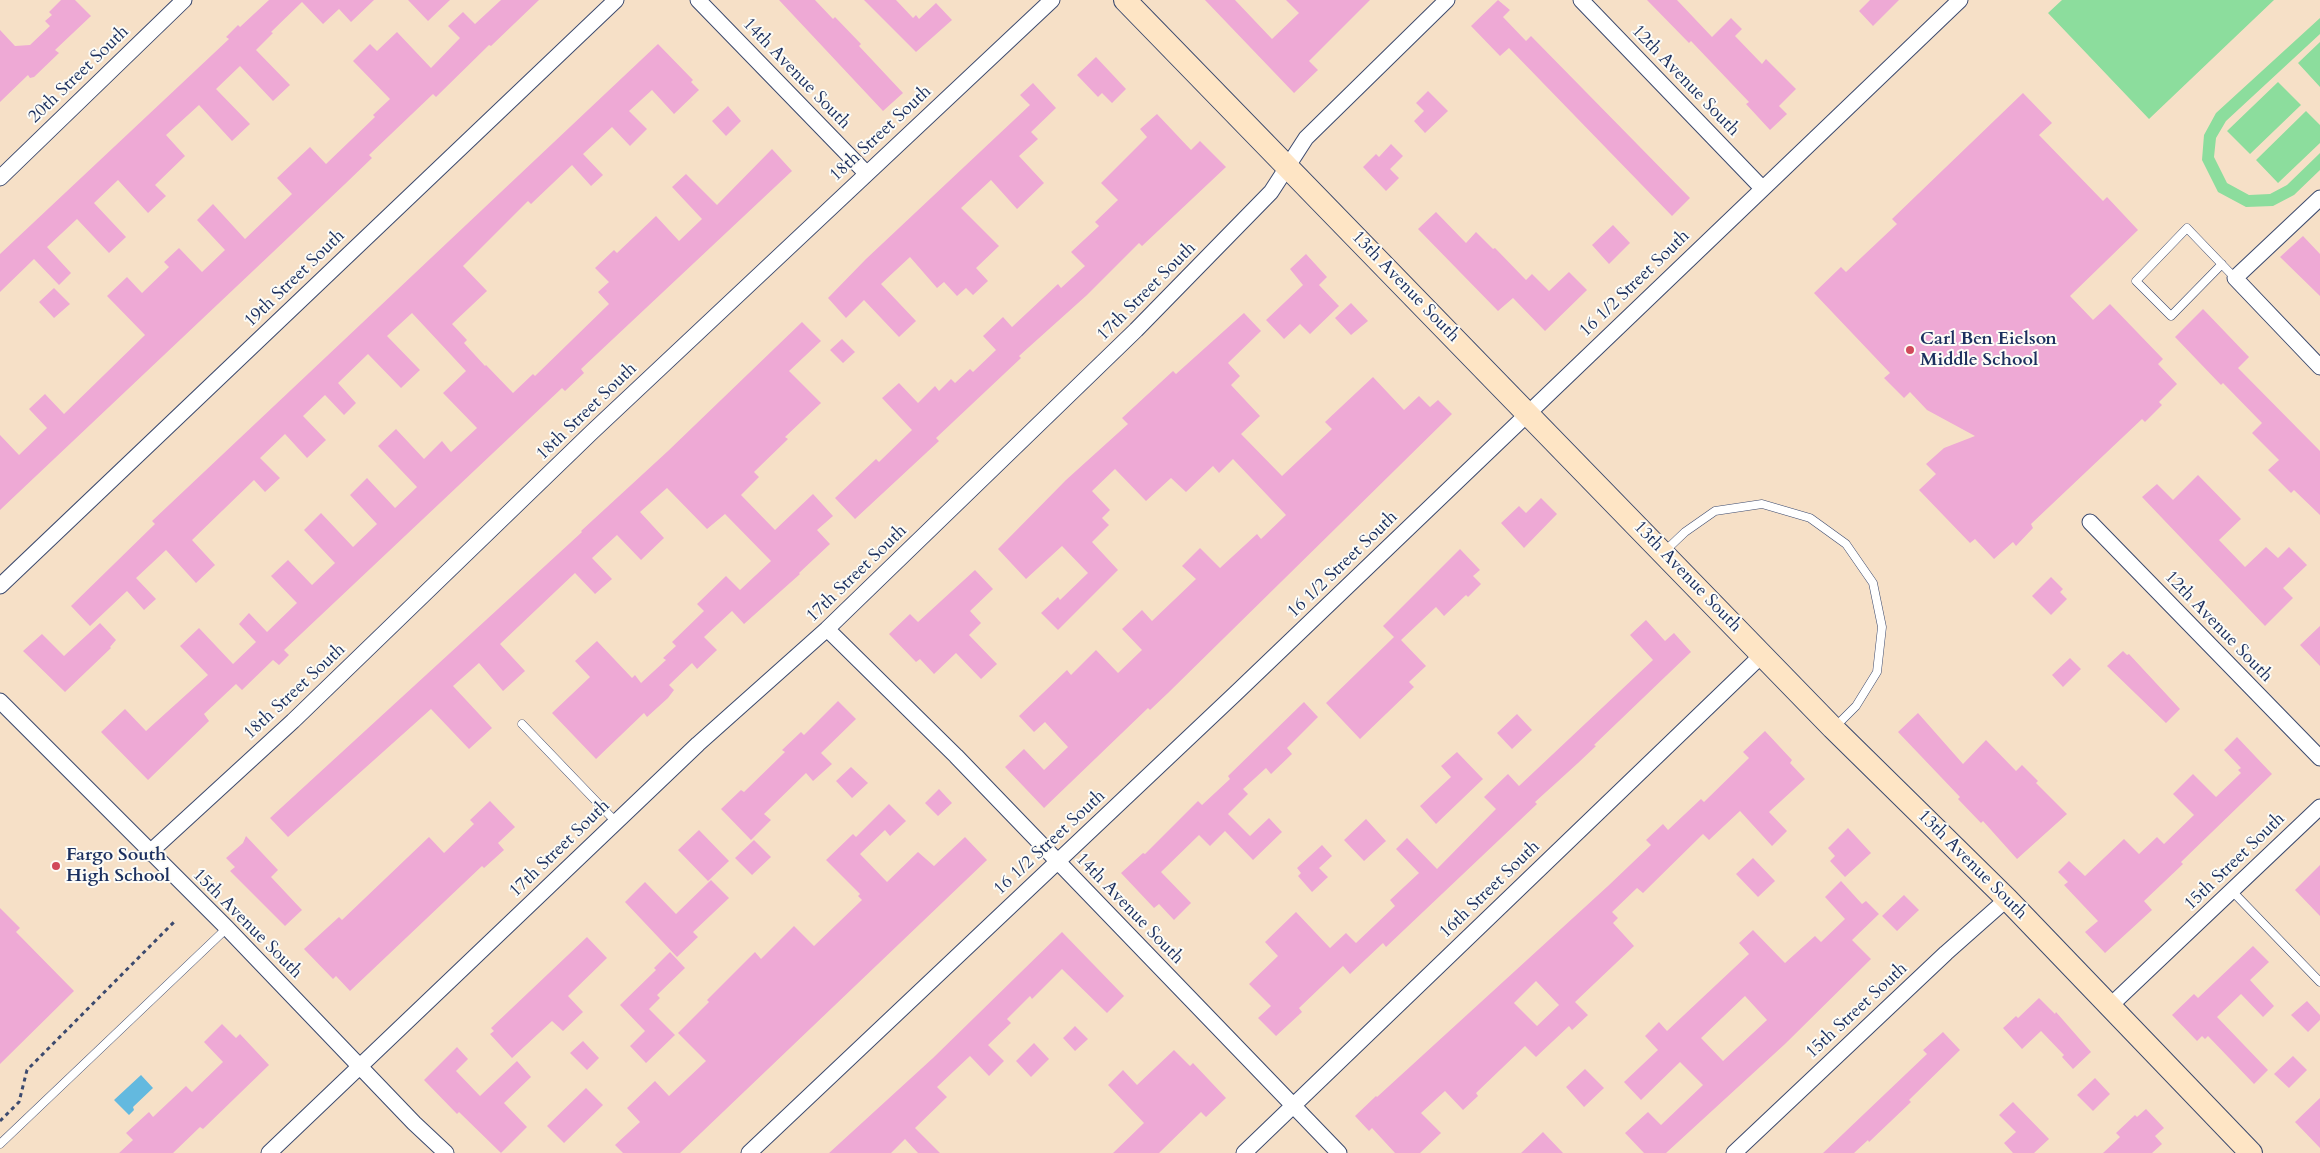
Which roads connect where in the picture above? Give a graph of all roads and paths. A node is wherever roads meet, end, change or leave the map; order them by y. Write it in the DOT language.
graph roads {
  1 [pos="184,0"];
  2 [pos="616,0"];
  3 [pos="698,0"];
  4 [pos="1052,0"];
  5 [pos="1125,0"];
  6 [pos="1447,0"];
  7 [pos="1581,0"];
  8 [pos="1960,0"];
  9 [pos="1287,166"];
  10 [pos="866,173"];
  11 [pos="0,178"];
  12 [pos="1762,188"];
  13 [pos="2320,198"];
  14 [pos="2222,264"];
  15 [pos="2236,278"];
  16 [pos="2320,367"];
  17 [pos="1528,413"];
  18 [pos="2090,522"];
  19 [pos="1664,552"];
  20 [pos="0,586"];
  21 [pos="827,629"];
  22 [pos="1762,656"];
  23 [pos="0,701"];
  24 [pos="522,724"];
  25 [pos="1833,728"];
  26 [pos="2320,758"];
  27 [pos="2320,807"];
  28 [pos="616,822"];
  29 [pos="150,853"];
  30 [pos="1057,862"];
  31 [pos="2232,891"];
  32 [pos="2007,899"];
  33 [pos="174,922"];
  34 [pos="227,928"];
  35 [pos="2320,982"];
  36 [pos="2110,1006"];
  37 [pos="359,1066"];
  38 [pos="1293,1106"];
  39 [pos="0,1121"];
  40 [pos="0,1144"];
  41 [pos="2246,1151"];
  42 [pos="269,1153"];
  43 [pos="446,1153"];
  44 [pos="749,1153"];
  45 [pos="1244,1153"];
  46 [pos="1339,1153"];
  47 [pos="1734,1153"];
  1 -- 11 [label="street, 20th Street South"];
  2 -- 20 [label="street, 19th Street South"];
  3 -- 10 [label="street, 14th Avenue South"];
  4 -- 10 [label="street, 18th Street South"];
  5 -- 9 [label="main road, 13th Avenue South"];
  6 -- 9 [label="street, 17th Street South"];
  7 -- 12 [label="street, 12th Avenue South"];
  8 -- 12 [label="street, 16 1/2 Street South"];
  9 -- 17 [label="main road, 13th Avenue South"];
  9 -- 21 [label="street, 17th Street South"];
  10 -- 29 [label="street, 18th Street South"];
  12 -- 17 [label="street, 16 1/2 Street South"];
  13 -- 15 [label="street"];
  14 -- 14 [label="lane"];
  14 -- 15 [label="lane"];
  15 -- 16 [label="street"];
  17 -- 19 [label="main road, 13th Avenue South"];
  17 -- 30 [label="street, 16 1/2 Street South"];
  18 -- 26 [label="street, 12th Avenue South"];
  19 -- 22 [label="main road, 13th Avenue South"];
  19 -- 25 [label="lane"];
  21 -- 28 [label="street, 17th Street South"];
  21 -- 30 [label="street, 14th Avenue South"];
  22 -- 25 [label="main road, 13th Avenue South"];
  22 -- 38 [label="street, 16th Street South"];
  23 -- 29 [label="street, 15th Avenue South"];
  24 -- 28 [label="lane"];
  25 -- 32 [label="main road, 13th Avenue South"];
  27 -- 31 [label="street, 15th Street South"];
  28 -- 37 [label="street, 17th Street South"];
  29 -- 34 [label="street, 15th Avenue South"];
  30 -- 38 [label="street, 14th Avenue South"];
  30 -- 44 [label="street, 16 1/2 Street South"];
  31 -- 35 [label="lane"];
  31 -- 36 [label="street, 15th Street South"];
  32 -- 36 [label="main road, 13th Avenue South"];
  32 -- 47 [label="street, 15th Street South"];
  33 -- 39 [label="path"];
  34 -- 37 [label="street, 15th Avenue South"];
  34 -- 40 [label="lane"];
  36 -- 41 [label="main road, 13th Avenue South"];
  37 -- 42 [label="street, 17th Street South"];
  37 -- 43 [label="street, 15th Avenue South"];
  38 -- 45 [label="street, 16th Street South"];
  38 -- 46 [label="street, 14th Avenue South"];
}
